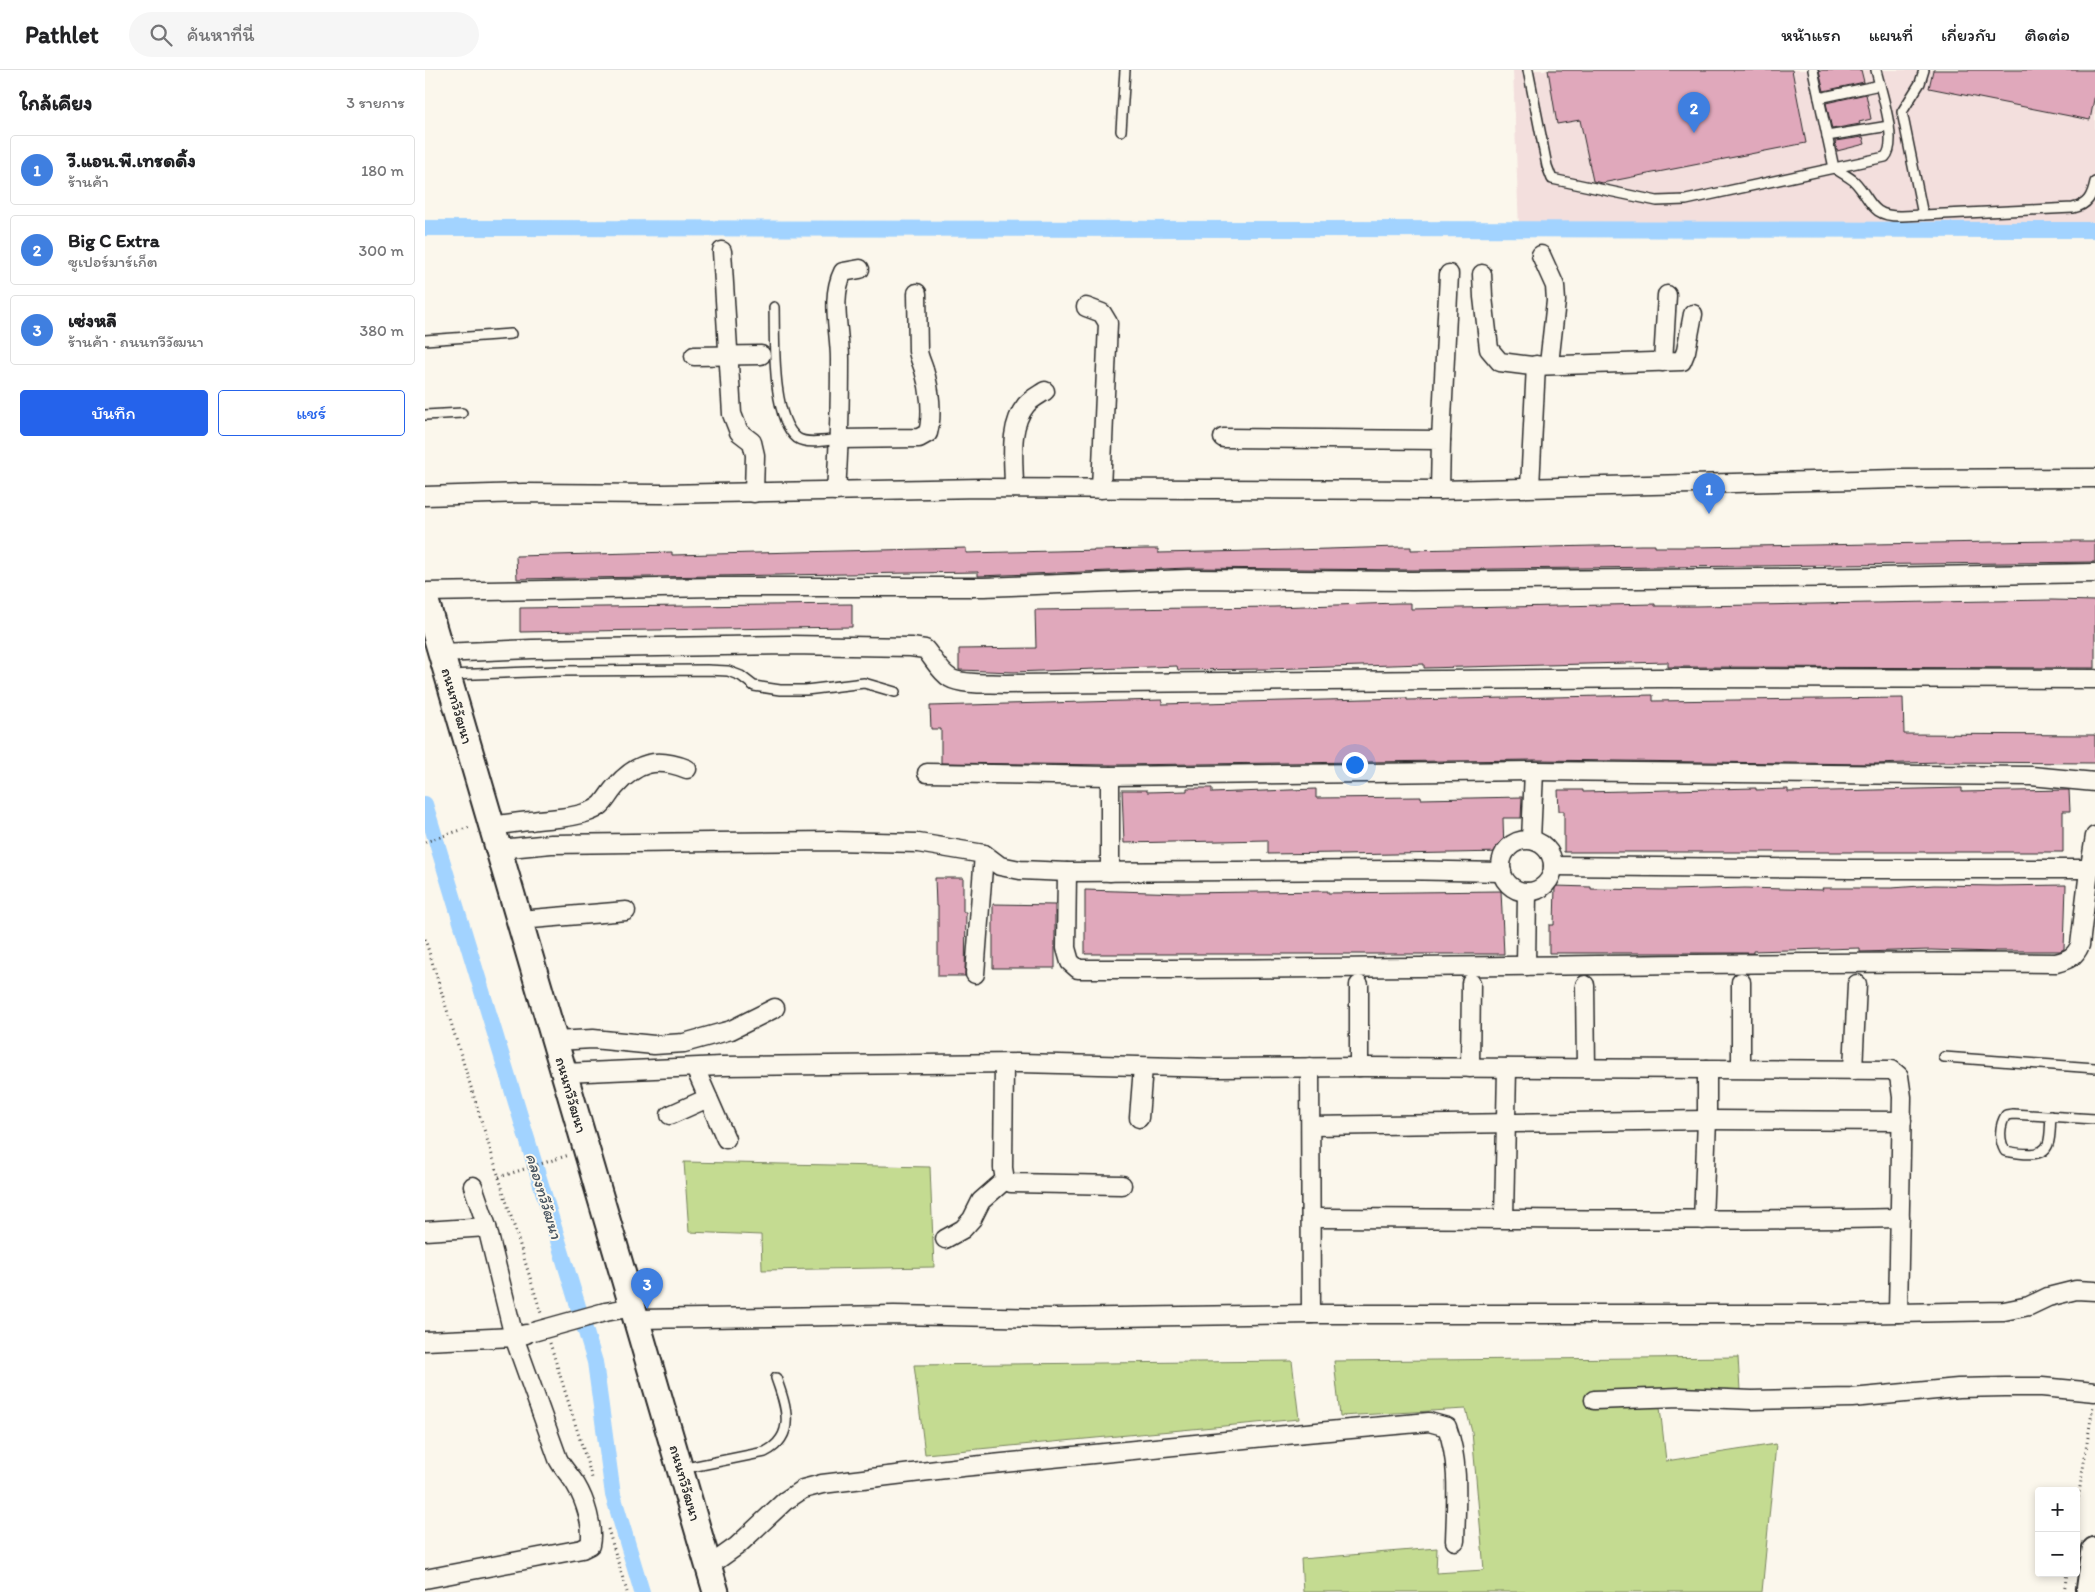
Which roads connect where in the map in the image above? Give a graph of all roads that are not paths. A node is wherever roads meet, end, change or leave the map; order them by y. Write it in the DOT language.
graph roads {
  1 [pos="1125,70"];
  2 [pos="1529,70"];
  3 [pos="1813,70"];
  4 [pos="1876,70"];
  5 [pos="1924,70"];
  6 [pos="1880,85"];
  7 [pos="1819,98"];
  8 [pos="1889,126"];
  9 [pos="1121,130"];
  10 [pos="1827,136"];
  11 [pos="1834,168"];
  12 [pos="2095,182"];
  13 [pos="1923,215"];
  14 [pos="722,251"];
  15 [pos="1541,255"];
  16 [pos="860,269"];
  17 [pos="1449,274"];
  18 [pos="1482,274"];
  19 [pos="917,293"];
  20 [pos="1667,295"];
  21 [pos="774,307"];
  22 [pos="1085,307"];
  23 [pos="1693,314"];
  24 [pos="511,334"];
  25 [pos="425,340"];
  26 [pos="761,355"];
  27 [pos="694,356"];
  28 [pos="730,357"];
  29 [pos="1663,362"];
  30 [pos="1542,365"];
  31 [pos="1045,391"];
  32 [pos="462,413"];
  33 [pos="425,415"];
  34 [pos="1223,438"];
  35 [pos="839,439"];
  36 [pos="1441,440"];
  37 [pos="2095,478"];
  38 [pos="1530,487"];
  39 [pos="1014,488"];
  40 [pos="1101,489"];
  41 [pos="1440,490"];
  42 [pos="836,491"];
  43 [pos="754,493"];
  44 [pos="425,496"];
  45 [pos="2095,573"];
  46 [pos="425,592"];
  47 [pos="425,598"];
  48 [pos="445,664"];
  49 [pos="2095,679"];
  50 [pos="895,692"];
  51 [pos="687,769"];
  52 [pos="1534,771"];
  53 [pos="927,773"];
  54 [pos="1109,776"];
  55 [pos="2095,782"];
  56 [pos="487,834"];
  57 [pos="2095,836"];
  58 [pos="1531,840"];
  59 [pos="984,854"];
  60 [pos="1553,866"];
  61 [pos="2089,869"];
  62 [pos="1067,872"];
  63 [pos="1110,872"];
  64 [pos="1502,872"];
  65 [pos="1527,892"];
  66 [pos="625,911"];
  67 [pos="520,920"];
  68 [pos="1525,966"];
  69 [pos="975,974"];
  70 [pos="1741,982"];
  71 [pos="1471,983"];
  72 [pos="1585,984"];
  73 [pos="1857,984"];
  74 [pos="1359,985"];
  75 [pos="775,1008"];
  76 [pos="555,1041"];
  77 [pos="1943,1057"];
  78 [pos="1004,1064"];
  79 [pos="1143,1067"];
  80 [pos="1359,1067"];
  81 [pos="695,1068"];
  82 [pos="1310,1068"];
  83 [pos="1470,1068"];
  84 [pos="1507,1068"];
  85 [pos="1586,1068"];
  86 [pos="1741,1068"];
  87 [pos="2095,1068"];
  88 [pos="1707,1069"];
  89 [pos="1853,1070"];
  90 [pos="565,1073"];
  91 [pos="708,1098"];
  92 [pos="669,1115"];
  93 [pos="2051,1116"];
  94 [pos="1139,1118"];
  95 [pos="2095,1119"];
  96 [pos="1707,1120"];
  97 [pos="1505,1122"];
  98 [pos="1902,1122"];
  99 [pos="1311,1126"];
  100 [pos="726,1139"];
  101 [pos="1005,1180"];
  102 [pos="1123,1185"];
  103 [pos="473,1186"];
  104 [pos="1311,1218"];
  105 [pos="1503,1218"];
  106 [pos="1900,1218"];
  107 [pos="1703,1220"];
  108 [pos="487,1227"];
  109 [pos="425,1231"];
  110 [pos="945,1239"];
  111 [pos="2095,1291"];
  112 [pos="635,1313"];
  113 [pos="1898,1313"];
  114 [pos="1311,1314"];
  115 [pos="514,1337"];
  116 [pos="425,1341"];
  117 [pos="776,1378"];
  118 [pos="2095,1392"];
  119 [pos="1594,1400"];
  120 [pos="681,1469"];
  121 [pos="1455,1541"];
  122 [pos="2095,1550"];
  123 [pos="709,1566"];
  124 [pos="425,1580"];
  125 [pos="716,1592"];
  126 [pos="2089,1592"];
  1 -- 9 [label="lane"];
  2 -- 11 [label="lane"];
  3 -- 7 [label="lane"];
  4 -- 6 [label="lane"];
  5 -- 13 [label="lane"];
  6 -- 7 [label="lane"];
  6 -- 8 [label="lane"];
  7 -- 10 [label="lane"];
  8 -- 10 [label="lane"];
  8 -- 11 [label="lane"];
  10 -- 11 [label="lane"];
  11 -- 13 [label="lane"];
  12 -- 13 [label="lane"];
  14 -- 28 [label="street"];
  15 -- 30 [label="street"];
  16 -- 35 [label="street"];
  17 -- 36 [label="street"];
  18 -- 30 [label="street"];
  19 -- 35 [label="street"];
  20 -- 29 [label="street"];
  21 -- 35 [label="lane"];
  22 -- 40 [label="street"];
  23 -- 29 [label="street"];
  24 -- 25 [label="lane"];
  26 -- 28 [label="street"];
  27 -- 28 [label="street"];
  28 -- 43 [label="street"];
  29 -- 30 [label="street"];
  30 -- 38 [label="street"];
  31 -- 39 [label="street"];
  32 -- 33 [label="lane"];
  34 -- 36 [label="street"];
  35 -- 42 [label="street"];
  36 -- 41 [label="street"];
  37 -- 38 [label="street"];
  38 -- 41 [label="street"];
  39 -- 40 [label="street"];
  39 -- 42 [label="street"];
  40 -- 41 [label="street"];
  42 -- 43 [label="street"];
  43 -- 44 [label="street"];
  45 -- 46 [label="street"];
  47 -- 48 [label="main road, ถนนทวีวัฒนา"];
  48 -- 49 [label="street"];
  48 -- 50 [label="lane"];
  48 -- 56 [label="main road, ถนนทวีวัฒนา"];
  51 -- 56 [label="street"];
  52 -- 54 [label="street"];
  52 -- 55 [label="street"];
  52 -- 58 [label="street"];
  53 -- 54 [label="street"];
  54 -- 63 [label="street"];
  56 -- 59 [label="street"];
  56 -- 67 [label="main road, ถนนทวีวัฒนา"];
  57 -- 61 [label="street"];
  58 -- 60 [label="street"];
  58 -- 64 [label="street"];
  59 -- 62 [label="street"];
  59 -- 69 [label="street"];
  60 -- 61 [label="street"];
  60 -- 65 [label="street"];
  61 -- 68 [label="street"];
  62 -- 63 [label="street"];
  62 -- 68 [label="street"];
  63 -- 64 [label="street"];
  64 -- 65 [label="street"];
  65 -- 68 [label="street"];
  66 -- 67 [label="street"];
  67 -- 76 [label="main road, ถนนทวีวัฒนา"];
  70 -- 86 [label="street"];
  71 -- 83 [label="street"];
  72 -- 85 [label="street"];
  73 -- 89 [label="street"];
  74 -- 80 [label="street"];
  75 -- 76 [label="street"];
  76 -- 90 [label="main road, ถนนทวีวัฒนา"];
  77 -- 87 [label="lane"];
  78 -- 79 [label="street"];
  78 -- 81 [label="street"];
  78 -- 101 [label="street"];
  79 -- 82 [label="street"];
  79 -- 94 [label="street"];
  80 -- 82 [label="street"];
  80 -- 83 [label="street"];
  81 -- 90 [label="street"];
  81 -- 91 [label="street"];
  82 -- 99 [label="street"];
  83 -- 84 [label="street"];
  84 -- 85 [label="street"];
  84 -- 97 [label="street"];
  85 -- 88 [label="street"];
  86 -- 88 [label="street"];
  86 -- 89 [label="street"];
  88 -- 96 [label="street"];
  89 -- 98 [label="street"];
  90 -- 112 [label="main road, ถนนทวีวัฒนา"];
  91 -- 92 [label="street"];
  91 -- 100 [label="street"];
  93 -- 93 [label="lane"];
  93 -- 95 [label="lane"];
  96 -- 97 [label="street"];
  96 -- 98 [label="street"];
  96 -- 107 [label="street"];
  97 -- 99 [label="street"];
  97 -- 105 [label="street"];
  98 -- 106 [label="street"];
  99 -- 104 [label="street"];
  101 -- 102 [label="street"];
  101 -- 110 [label="street"];
  103 -- 108 [label="street"];
  104 -- 105 [label="street"];
  104 -- 114 [label="street"];
  105 -- 107 [label="street"];
  106 -- 107 [label="street"];
  106 -- 113 [label="street"];
  108 -- 109 [label="street"];
  108 -- 115 [label="street"];
  111 -- 113 [label="street"];
  112 -- 114 [label="street"];
  112 -- 115 [label="street, bridge"];
  112 -- 120 [label="main road, ถนนทวีวัฒนา"];
  113 -- 114 [label="street"];
  115 -- 116 [label="street"];
  115 -- 124 [label="street"];
  117 -- 120 [label="lane"];
  118 -- 119 [label="street"];
  120 -- 123 [label="main road, ถนนทวีวัฒนา"];
  121 -- 123 [label="street"];
  122 -- 126 [label="main road"];
  123 -- 125 [label="main road, ถนนทวีวัฒนา"];
}
